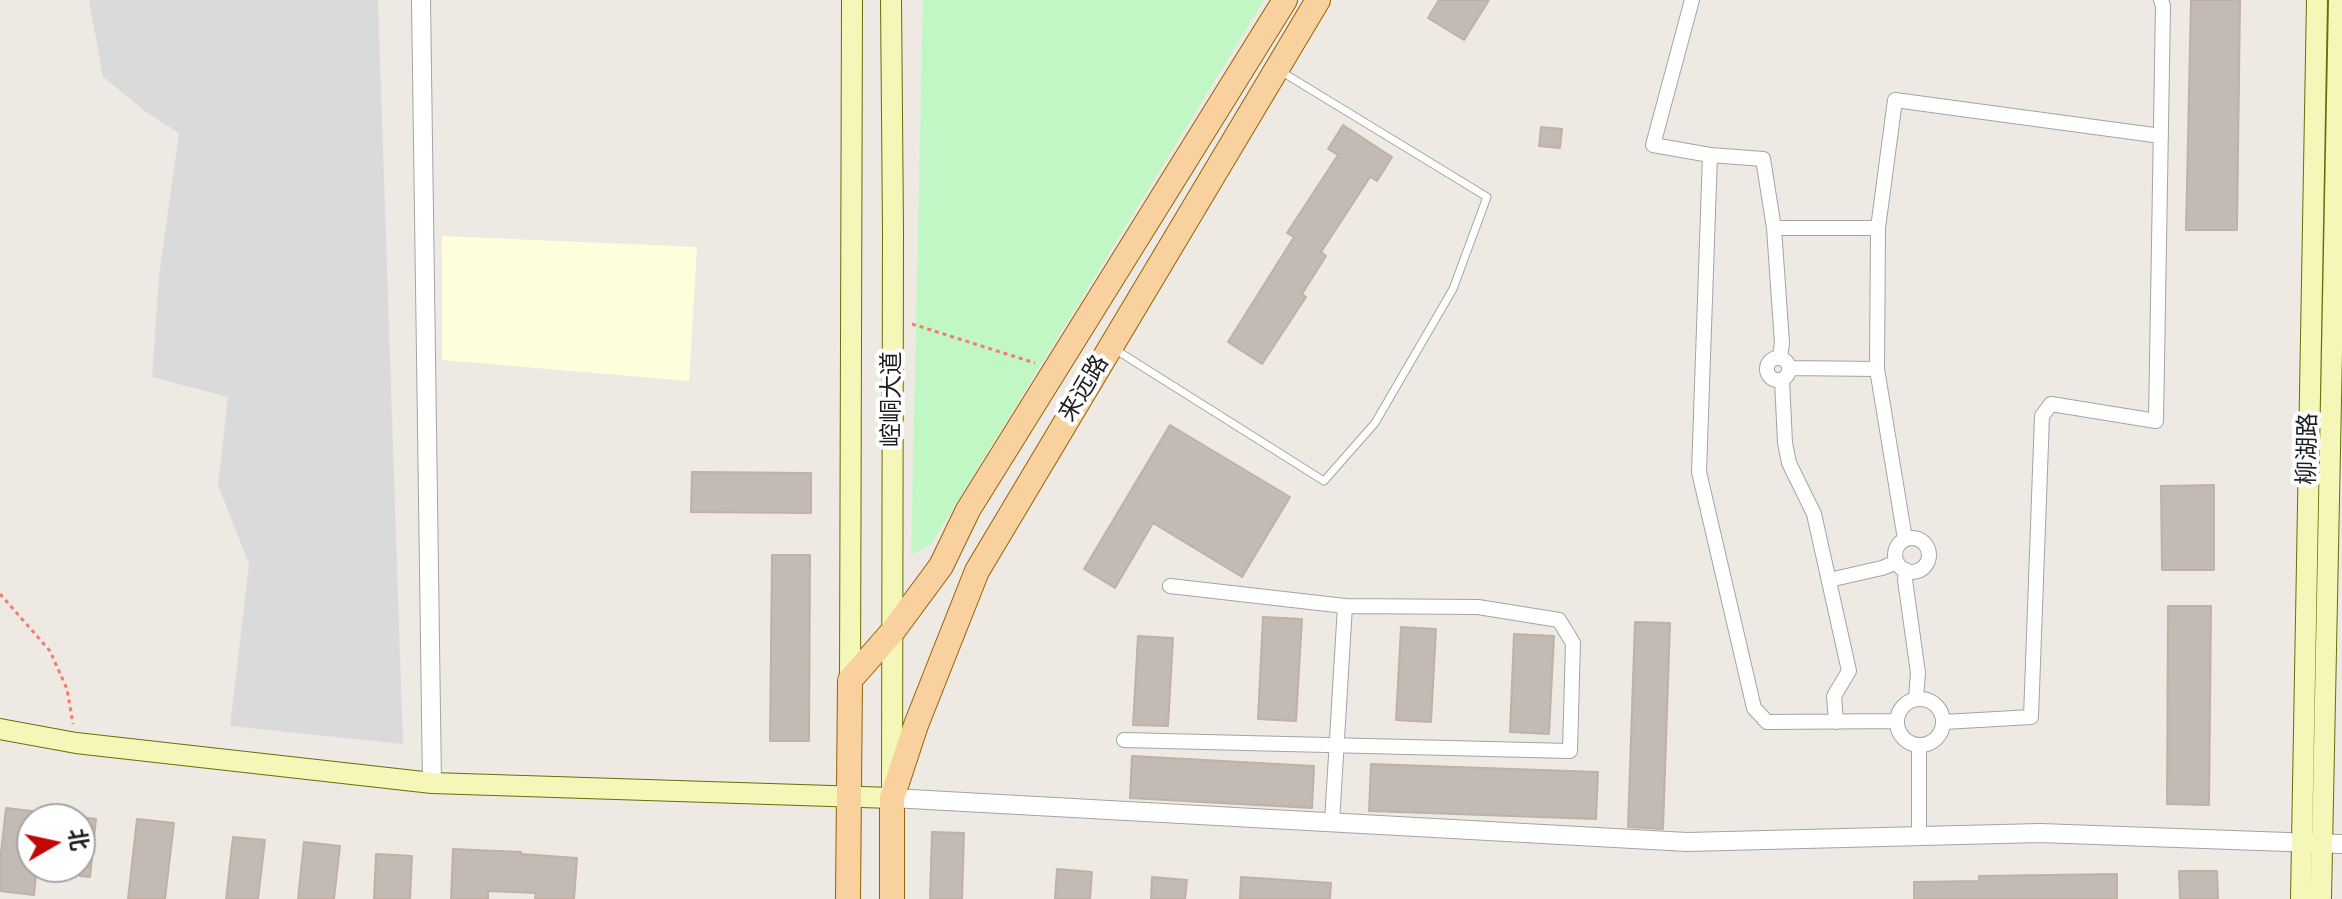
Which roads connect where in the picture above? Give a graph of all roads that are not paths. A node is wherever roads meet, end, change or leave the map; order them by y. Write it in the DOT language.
graph roads {
  1 [pos="421,0"];
  2 [pos="852,0"];
  3 [pos="891,0"];
  4 [pos="1285,0"];
  5 [pos="1318,0"];
  6 [pos="1692,0"];
  7 [pos="2161,0"];
  8 [pos="2317,0"];
  9 [pos="2339,0"];
  10 [pos="1277,68"];
  11 [pos="2161,136"];
  12 [pos="1710,155"];
  13 [pos="1774,228"];
  14 [pos="1878,228"];
  15 [pos="1110,346"];
  16 [pos="1784,369"];
  17 [pos="1877,369"];
  18 [pos="1905,539"];
  19 [pos="1902,566"];
  20 [pos="1829,580"];
  21 [pos="1170,586"];
  22 [pos="1345,606"];
  23 [pos="893,631"];
  24 [pos="850,680"];
  25 [pos="1916,698"];
  26 [pos="1897,721"];
  27 [pos="1836,722"];
  28 [pos="1944,722"];
  29 [pos="0,729"];
  30 [pos="1124,740"];
  31 [pos="1338,745"];
  32 [pos="1919,745"];
  33 [pos="432,783"];
  34 [pos="849,796"];
  35 [pos="892,798"];
  36 [pos="1332,822"];
  37 [pos="1919,836"];
  38 [pos="2322,844"];
  39 [pos="848,899"];
  40 [pos="892,899"];
  41 [pos="2301,899"];
  42 [pos="2321,899"];
  1 -- 33 [label="street"];
  2 -- 24 [label="main road, 崆峒大道"];
  3 -- 23 [label="main road, 崆峒大道"];
  4 -- 23 [label="main road, 来远路"];
  5 -- 10 [label="main road, 来远路"];
  6 -- 12 [label="street"];
  7 -- 11 [label="street"];
  8 -- 38 [label="main road, 柳湖路"];
  9 -- 38 [label="main road, 柳湖路"];
  10 -- 15 [label="main road, 来远路"];
  10 -- 15 [label="lane"];
  11 -- 14 [label="street"];
  11 -- 28 [label="street"];
  12 -- 13 [label="street"];
  12 -- 27 [label="street"];
  13 -- 14 [label="street"];
  13 -- 16 [label="street"];
  14 -- 17 [label="street"];
  15 -- 35 [label="main road, 来远路"];
  16 -- 17 [label="street"];
  16 -- 20 [label="street"];
  17 -- 18 [label="street"];
  18 -- 19 [label="street"];
  18 -- 19 [label="street"];
  19 -- 20 [label="street"];
  19 -- 25 [label="street"];
  20 -- 27 [label="street"];
  21 -- 22 [label="street"];
  22 -- 31 [label="street"];
  22 -- 31 [label="street"];
  23 -- 24 [label="main road, 来远路"];
  23 -- 35 [label="main road, 崆峒大道"];
  24 -- 34 [label="main road"];
  25 -- 26 [label="street"];
  25 -- 28 [label="street"];
  26 -- 27 [label="street"];
  26 -- 32 [label="street"];
  28 -- 32 [label="street"];
  29 -- 33 [label="main road"];
  30 -- 31 [label="street"];
  31 -- 36 [label="street"];
  32 -- 37 [label="street"];
  33 -- 34 [label="main road"];
  34 -- 35 [label="main road"];
  34 -- 39 [label="main road"];
  35 -- 36 [label="street"];
  35 -- 40 [label="main road, 来远路"];
  36 -- 37 [label="street"];
  37 -- 38 [label="street"];
  38 -- 41 [label="main road, 柳湖路"];
  38 -- 42 [label="main road, 柳湖路"];
}
